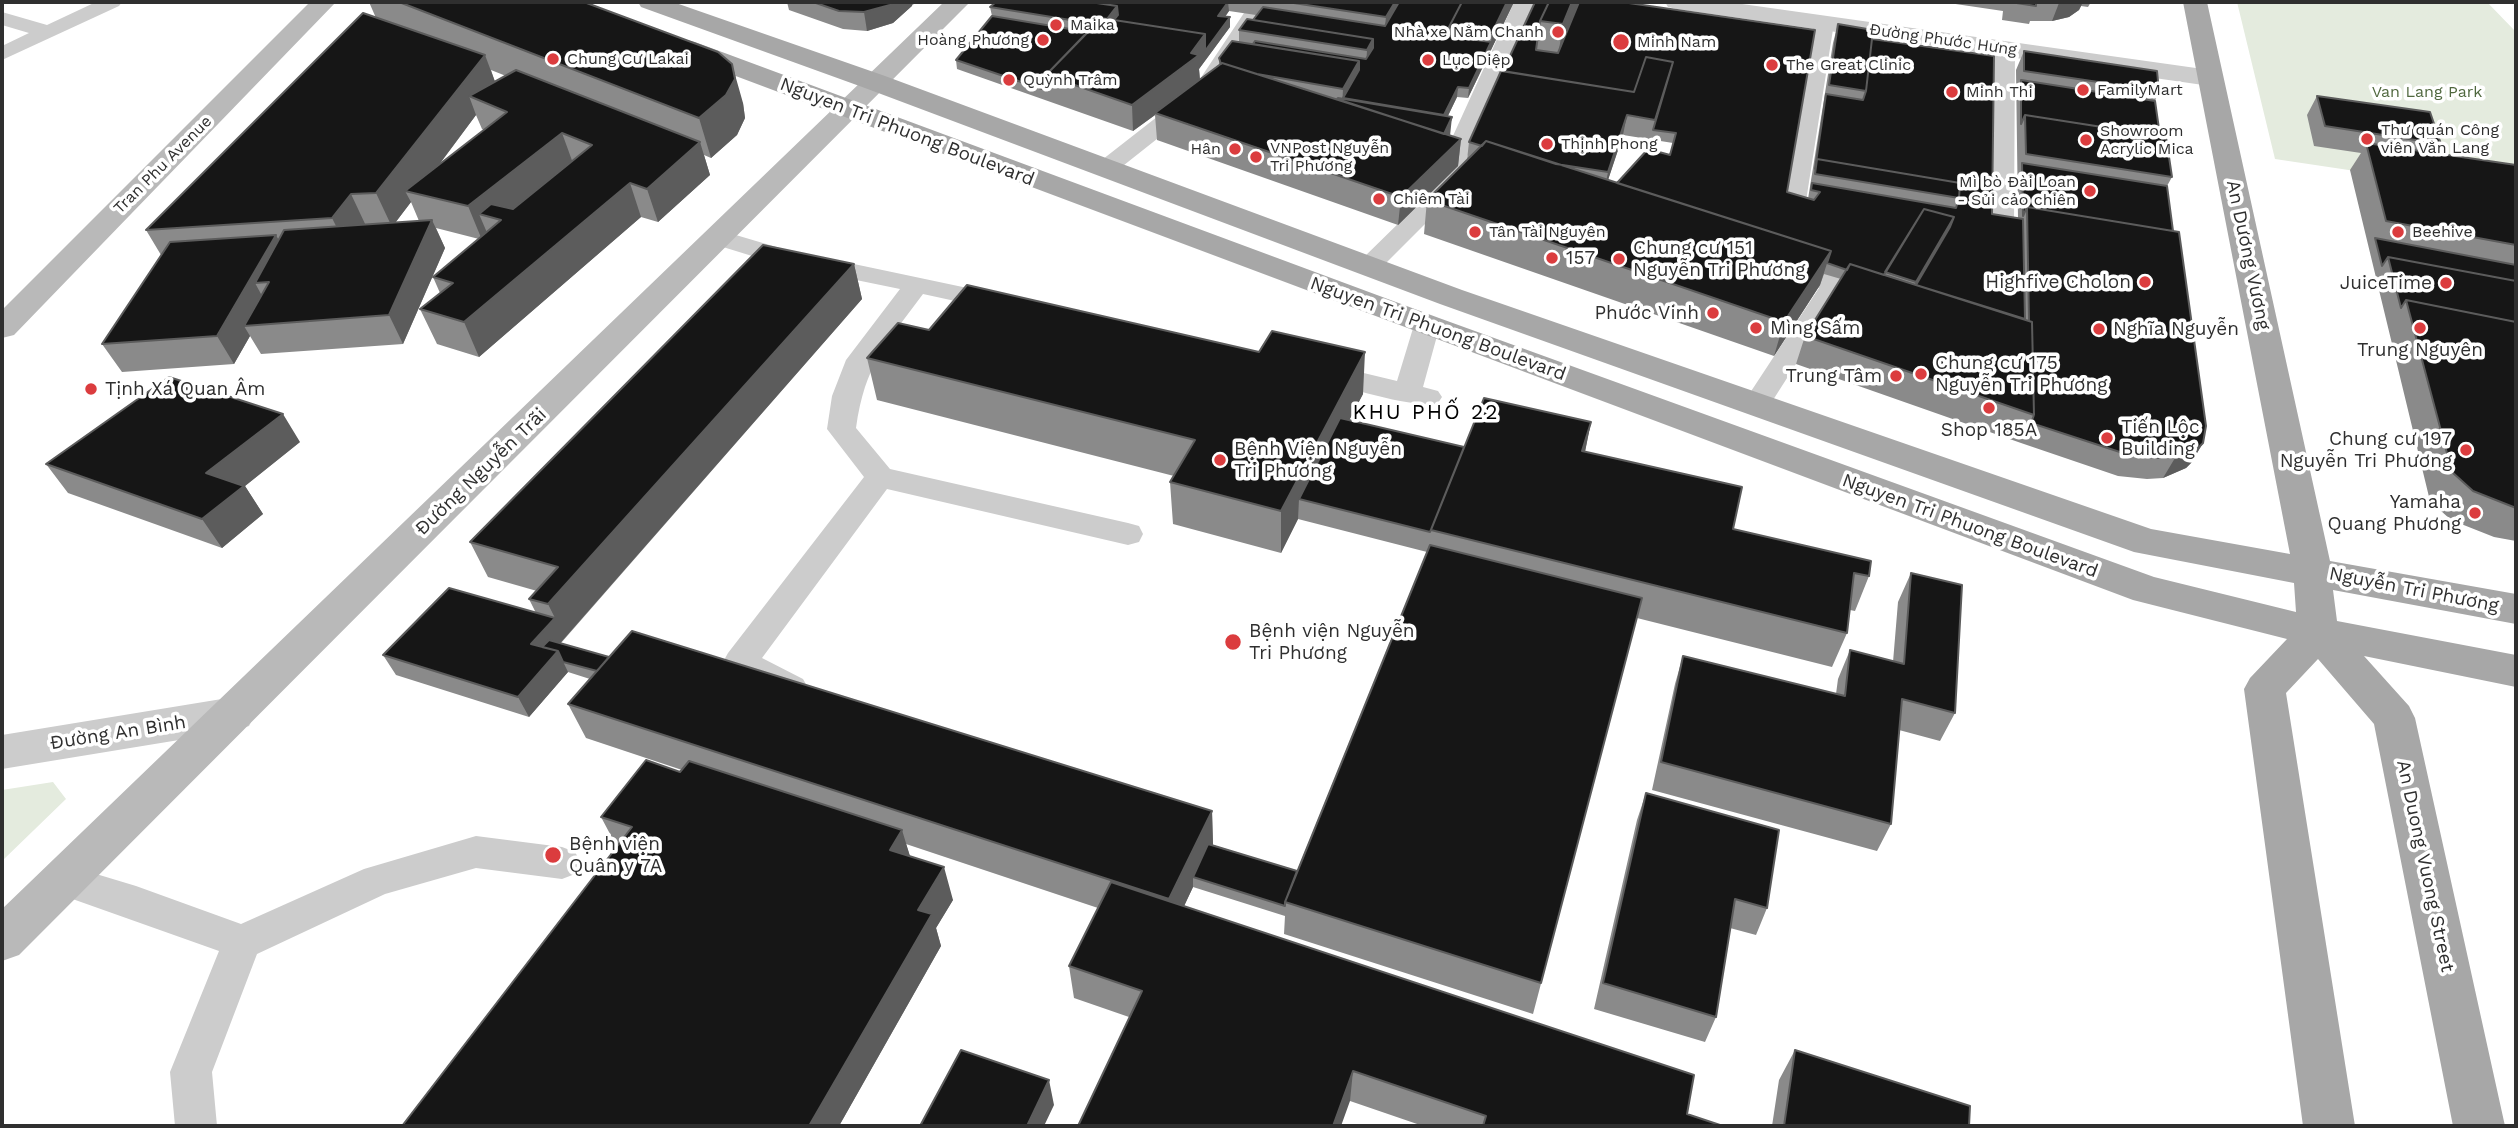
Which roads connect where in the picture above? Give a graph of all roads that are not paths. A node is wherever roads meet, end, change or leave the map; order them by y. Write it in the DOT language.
graph roads {
  1 [pos="112,2"];
  2 [pos="324,2"];
  3 [pos="650,2"];
  4 [pos="958,2"];
  5 [pos="1524,2"];
  6 [pos="1676,2"];
  7 [pos="2195,2"];
  8 [pos="1251,17"];
  9 [pos="2,18"];
  10 [pos="1824,23"];
  11 [pos="48,32"];
  12 [pos="667,41"];
  13 [pos="2004,48"];
  14 [pos="2,54"];
  15 [pos="2210,78"];
  16 [pos="875,82"];
  17 [pos="848,110"];
  18 [pos="1471,166"];
  19 [pos="1106,168"];
  20 [pos="1497,174"];
  21 [pos="1794,201"];
  22 [pos="2002,222"];
  23 [pos="719,238"];
  24 [pos="1756,259"];
  25 [pos="1369,266"];
  26 [pos="1834,284"];
  27 [pos="916,286"];
  28 [pos="1898,305"];
  29 [pos="1023,308"];
  30 [pos="1439,311"];
  31 [pos="2,328"];
  32 [pos="1302,367"];
  33 [pos="1756,405"];
  34 [pos="880,477"];
  35 [pos="1128,534"];
  36 [pos="2312,570"];
  37 [pos="2516,609"];
  38 [pos="2318,632"];
  39 [pos="2516,671"];
  40 [pos="821,703"];
  41 [pos="234,713"];
  42 [pos="2,752"];
  43 [pos="562,863"];
  44 [pos="63,880"];
  45 [pos="2,940"];
  46 [pos="242,942"];
  47 [pos="197,1126"];
  48 [pos="2329,1126"];
  49 [pos="2479,1126"];
  1 -- 11 [label="lane"];
  2 -- 31 [label="main road, Tran Phu Avenue"];
  3 -- 16 [label="main road, Nguyen Tri Phuong Boulevard"];
  4 -- 16 [label="main road, Đường Nguyễn Trãi"];
  5 -- 18 [label="lane"];
  6 -- 10 [label="street, Đường Phước Hưng"];
  7 -- 15 [label="main road, An Dương Vương"];
  8 -- 19 [label="lane"];
  9 -- 11 [label="lane"];
  10 -- 13 [label="street, Đường Phước Hưng"];
  10 -- 21 [label="lane"];
  11 -- 14 [label="lane"];
  12 -- 17 [label="main road, Nguyen Tri Phuong Boulevard"];
  13 -- 15 [label="street, Đường Phước Hưng"];
  13 -- 22 [label="lane"];
  15 -- 36 [label="main road, An Dương Vương"];
  16 -- 17 [label="main road, Đường Nguyễn Trãi"];
  16 -- 19 [label="main road, Nguyen Tri Phuong Boulevard"];
  17 -- 23 [label="main road, Đường Nguyễn Trãi"];
  17 -- 30 [label="main road, Nguyen Tri Phuong Boulevard"];
  18 -- 20 [label="lane"];
  18 -- 25 [label="lane"];
  19 -- 25 [label="main road, Nguyen Tri Phuong Boulevard"];
  23 -- 27 [label="lane"];
  23 -- 41 [label="main road, Đường Nguyễn Trãi"];
  24 -- 26 [label="lane"];
  25 -- 30 [label="main road, Nguyen Tri Phuong Boulevard"];
  26 -- 28 [label="lane"];
  26 -- 33 [label="lane"];
  27 -- 29 [label="lane"];
  27 -- 34 [label="lane"];
  30 -- 32 [label="lane"];
  30 -- 33 [label="main road, Nguyen Tri Phuong Boulevard"];
  30 -- 38 [label="main road, Nguyen Tri Phuong Boulevard"];
  33 -- 36 [label="main road, Nguyen Tri Phuong Boulevard"];
  34 -- 35 [label="lane"];
  34 -- 40 [label="lane"];
  36 -- 37 [label="main road, Nguyễn Tri Phương"];
  36 -- 38 [label="main road"];
  38 -- 39 [label="main road"];
  38 -- 48 [label="main road"];
  38 -- 49 [label="main road, An Duong Vuong Street"];
  41 -- 42 [label="street, Đường An Bình"];
  41 -- 44 [label="main road, Đường Nguyễn Trãi"];
  43 -- 46 [label="lane"];
  44 -- 45 [label="main road, Đường Nguyễn Trãi"];
  44 -- 46 [label="lane"];
  46 -- 47 [label="lane"];
}
